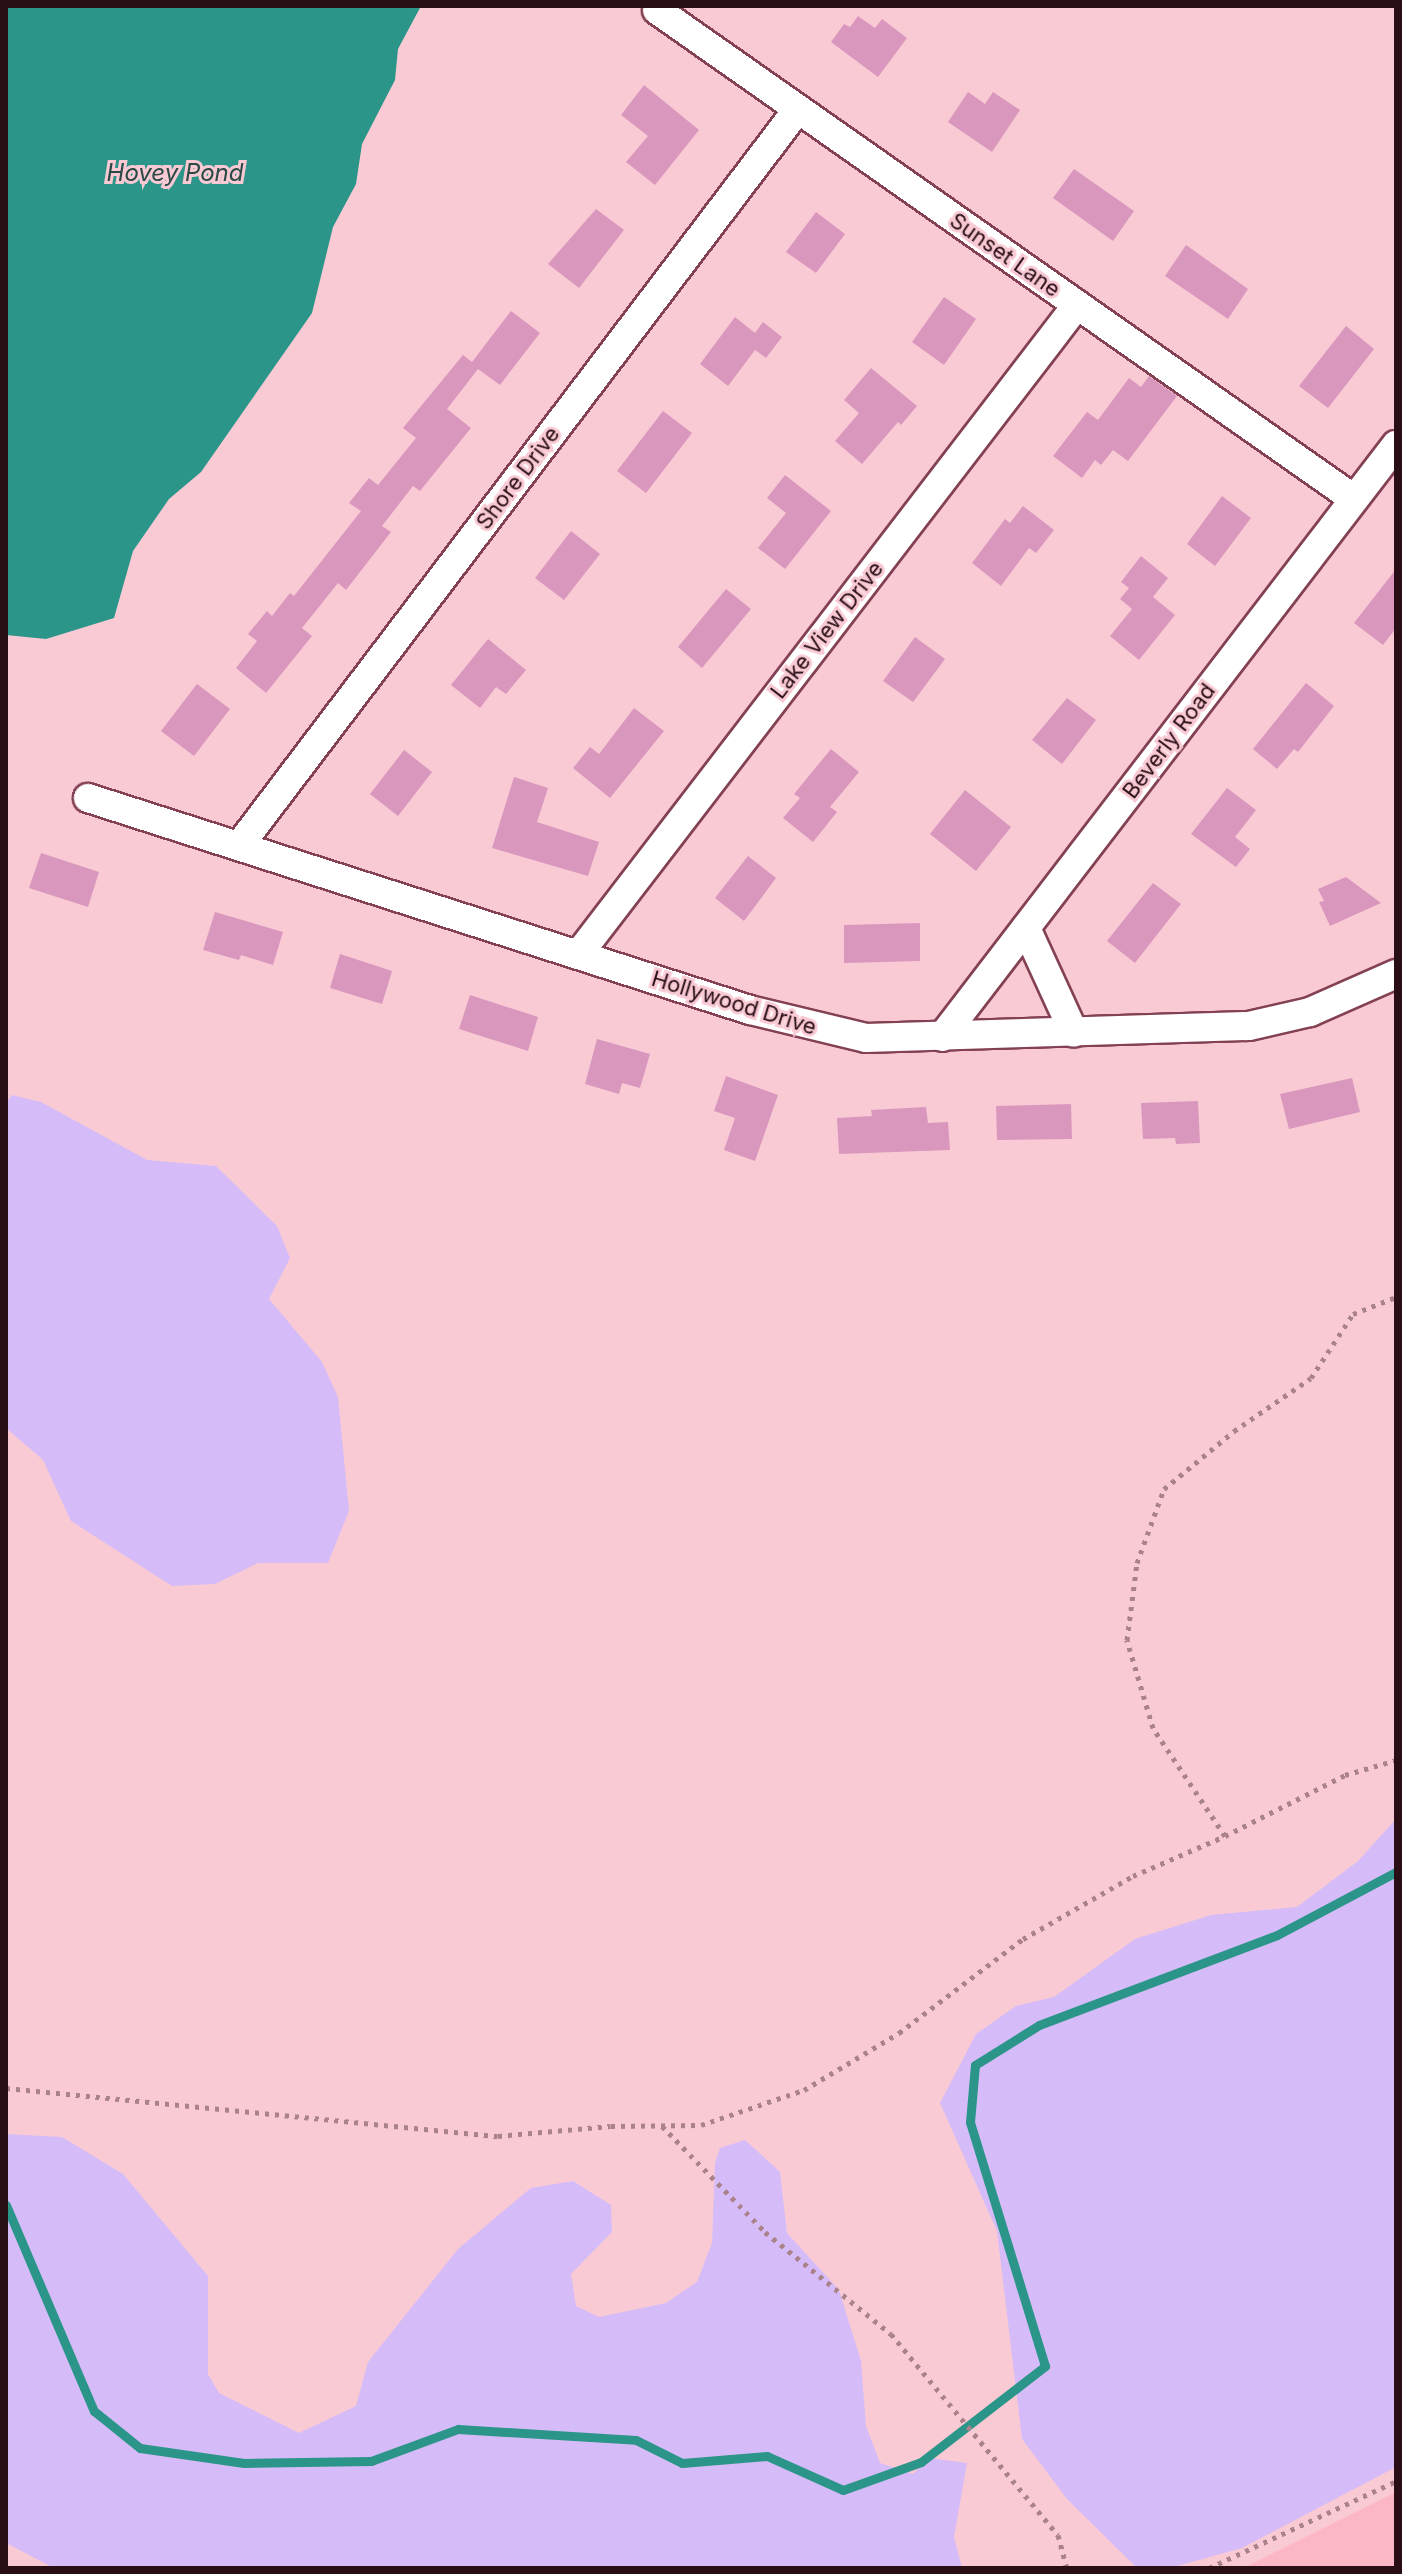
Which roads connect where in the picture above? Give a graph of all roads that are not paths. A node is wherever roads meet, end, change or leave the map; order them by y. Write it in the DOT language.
graph roads {
  1 [pos="657,10"];
  2 [pos="798,109"];
  3 [pos="1077,305"];
  4 [pos="1396,445"];
  5 [pos="1354,499"];
  6 [pos="88,798"];
  7 [pos="239,846"];
  8 [pos="1026,928"];
  9 [pos="578,955"];
  10 [pos="1396,974"];
  11 [pos="1074,1033"];
  12 [pos="942,1037"];
  1 -- 2 [label="street, Sunset Lane"];
  2 -- 3 [label="street, Sunset Lane"];
  2 -- 7 [label="street, Shore Drive"];
  3 -- 5 [label="street, Sunset Lane"];
  3 -- 9 [label="street, Lake View Drive"];
  4 -- 5 [label="street, Beverly Road"];
  5 -- 8 [label="street, Beverly Road"];
  6 -- 7 [label="street, Hollywood Drive"];
  7 -- 9 [label="street, Hollywood Drive"];
  8 -- 11 [label="street"];
  8 -- 12 [label="street, Beverly Road"];
  9 -- 12 [label="street, Hollywood Drive"];
  10 -- 11 [label="street, Hollywood Drive"];
  11 -- 12 [label="street, Hollywood Drive"];
}
